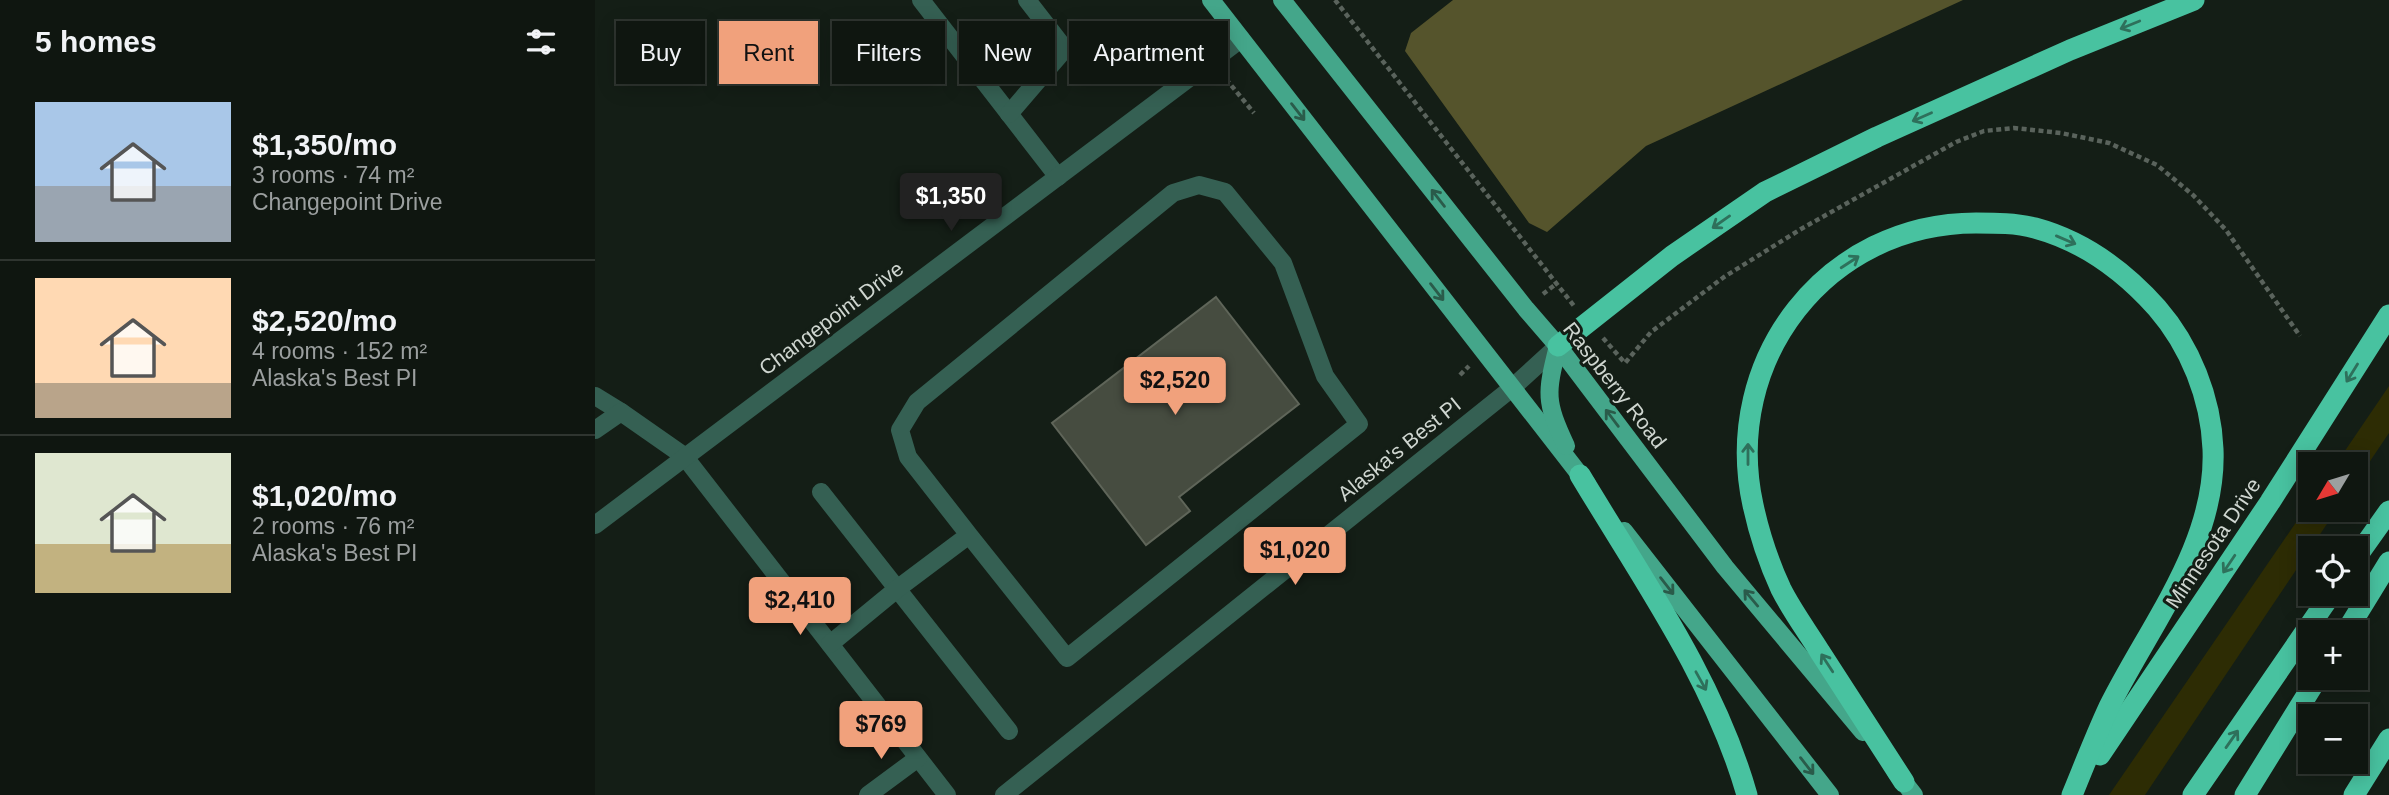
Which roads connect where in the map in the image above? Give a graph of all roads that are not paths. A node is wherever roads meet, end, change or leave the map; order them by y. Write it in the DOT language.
graph roads {
  1 [pos="921,0"];
  2 [pos="1027,0"];
  3 [pos="1211,0"];
  4 [pos="1282,0"];
  5 [pos="2194,0"];
  6 [pos="1241,39"];
  7 [pos="1009,114"];
  8 [pos="1058,177"];
  9 [pos="2389,315"];
  10 [pos="1558,346"];
  11 [pos="1512,388"];
  12 [pos="595,396"];
  13 [pos="621,412"];
  14 [pos="595,430"];
  15 [pos="684,456"];
  16 [pos="1580,475"];
  17 [pos="821,492"];
  18 [pos="2389,510"];
  19 [pos="595,525"];
  20 [pos="969,535"];
  21 [pos="2368,540"];
  22 [pos="2389,562"];
  23 [pos="897,589"];
  24 [pos="2323,606"];
  25 [pos="2353,620"];
  26 [pos="830,644"];
  27 [pos="2310,690"];
  28 [pos="1009,731"];
  29 [pos="2389,739"];
  30 [pos="918,758"];
  31 [pos="1909,788"];
  32 [pos="867,795"];
  33 [pos="947,795"];
  34 [pos="1004,795"];
  35 [pos="1747,795"];
  36 [pos="1830,795"];
  37 [pos="2072,795"];
  38 [pos="2193,795"];
  39 [pos="2245,795"];
  40 [pos="2354,795"];
  1 -- 7 [label="street"];
  2 -- 7 [label="street"];
  3 -- 6 [label="main road"];
  10 -- 4 [label="main road, Raspberry Road, one-way"];
  5 -- 10 [label="highway, one-way"];
  6 -- 8 [label="street, Changepoint Drive"];
  6 -- 11 [label="main road, one-way"];
  7 -- 8 [label="street"];
  8 -- 15 [label="street, Changepoint Drive"];
  9 -- 37 [label="highway, Minnesota Drive, one-way"];
  10 -- 11 [label="street, Alaska's Best PI"];
  10 -- 16 [label="main road"];
  31 -- 10 [label="main road, Raspberry Road, one-way"];
  11 -- 16 [label="main road"];
  11 -- 34 [label="street, Alaska's Best PI"];
  12 -- 13 [label="street"];
  13 -- 14 [label="street"];
  13 -- 15 [label="street"];
  15 -- 19 [label="street, Changepoint Drive"];
  15 -- 26 [label="street"];
  16 -- 35 [label="highway, one-way"];
  16 -- 36 [label="main road, one-way"];
  17 -- 23 [label="street"];
  18 -- 21 [label="highway"];
  20 -- 20 [label="street"];
  20 -- 23 [label="street"];
  22 -- 25 [label="highway"];
  23 -- 26 [label="street"];
  23 -- 28 [label="street"];
  38 -- 24 [label="highway, one-way"];
  26 -- 30 [label="street"];
  27 -- 39 [label="highway"];
  29 -- 40 [label="highway"];
  30 -- 32 [label="street"];
  30 -- 33 [label="street"];
  31 -- 37 [label="highway, one-way"];
}
